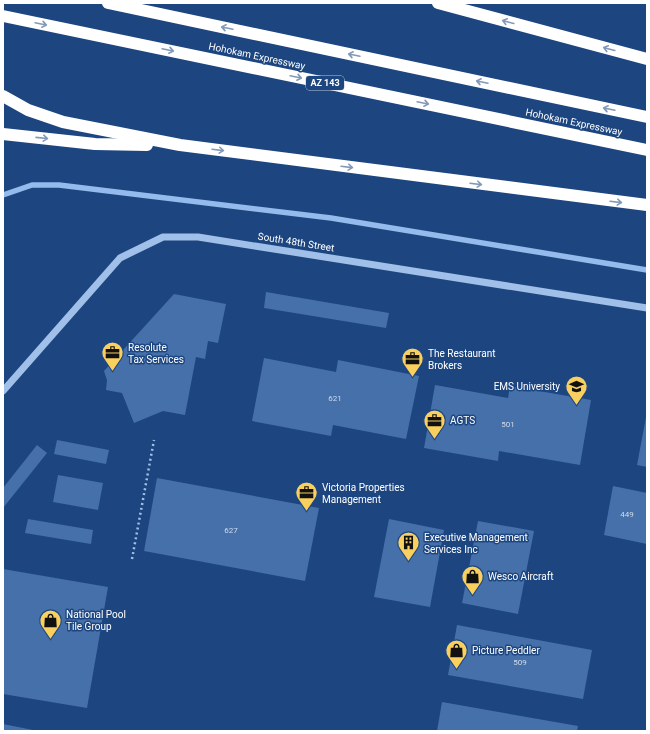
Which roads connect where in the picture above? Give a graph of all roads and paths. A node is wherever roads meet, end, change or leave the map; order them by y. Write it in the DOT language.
graph roads {
  1 [pos="108,3"];
  2 [pos="438,3"];
  3 [pos="3,16"];
  4 [pos="647,59"];
  5 [pos="3,96"];
  6 [pos="647,117"];
  7 [pos="3,134"];
  8 [pos="180,145"];
  9 [pos="647,150"];
  10 [pos="647,205"];
  11 [pos="647,308"];
  12 [pos="3,391"];
  13 [pos="154,440"];
  14 [pos="132,559"];
  6 -- 1 [label="highway, Hohokam Expressway, one-way"];
  4 -- 2 [label="highway, one-way"];
  3 -- 9 [label="highway, Hohokam Expressway / AZ 143, one-way"];
  5 -- 8 [label="highway"];
  7 -- 8 [label="highway, one-way"];
  8 -- 10 [label="highway, one-way"];
  11 -- 12 [label="street, South 48th Street"];
  13 -- 14 [label="path"];
}
